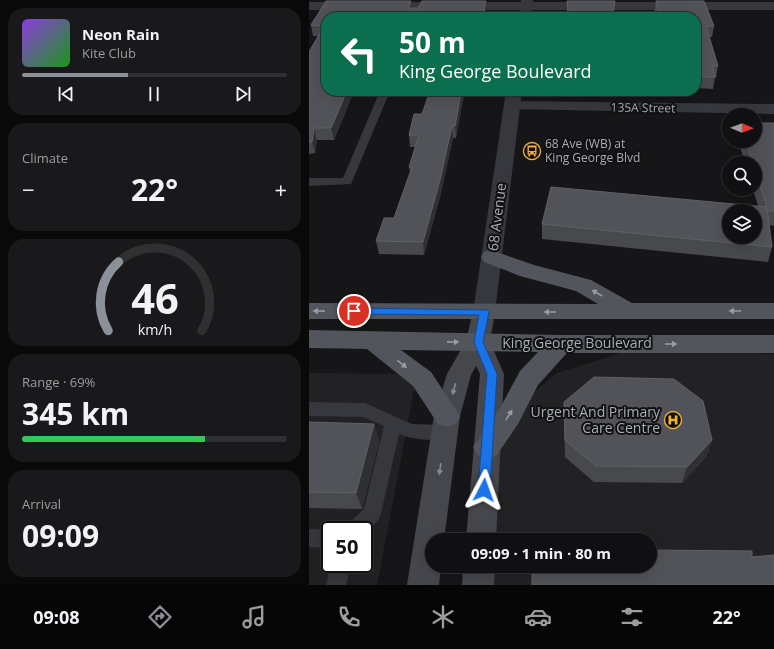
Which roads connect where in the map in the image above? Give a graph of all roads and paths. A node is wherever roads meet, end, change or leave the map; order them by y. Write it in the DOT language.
graph roads {
  1 [pos="732,3"];
  2 [pos="309,6"];
  3 [pos="774,6"];
  4 [pos="526,8"];
  5 [pos="417,11"];
  6 [pos="383,96"];
  7 [pos="513,99"];
  8 [pos="774,109"];
  9 [pos="309,182"];
  10 [pos="491,257"];
  11 [pos="309,311"];
  12 [pos="774,311"];
  13 [pos="484,312"];
  14 [pos="631,312"];
  15 [pos="309,339"];
  16 [pos="372,340"];
  17 [pos="479,342"];
  18 [pos="561,344"];
  19 [pos="774,344"];
  20 [pos="309,409"];
  21 [pos="393,423"];
  22 [pos="446,424"];
  23 [pos="487,447"];
  24 [pos="364,521"];
  25 [pos="481,533"];
  26 [pos="309,538"];
  27 [pos="321,539"];
  28 [pos="339,573"];
  29 [pos="479,573"];
  30 [pos="336,585"];
  31 [pos="423,585"];
  32 [pos="478,585"];
  1 -- 3 [label="street"];
  1 -- 4 [label="street"];
  2 -- 5 [label="street"];
  4 -- 5 [label="street"];
  6 -- 9 [label="lane"];
  7 -- 8 [label="street, 135A Street"];
  7 -- 10 [label="street, 68 Avenue"];
  10 -- 13 [label="street, 68 Avenue"];
  14 -- 10 [label="main road, one-way"];
  13 -- 11 [label="main road, one-way"];
  12 -- 14 [label="main road, one-way"];
  14 -- 13 [label="main road, one-way"];
  13 -- 17 [label="main road, 68 Avenue"];
  15 -- 16 [label="main road, King George Boulevard"];
  16 -- 17 [label="main road, King George Boulevard, one-way"];
  16 -- 22 [label="main road, one-way"];
  17 -- 18 [label="main road, King George Boulevard"];
  17 -- 22 [label="main road, 68 Avenue, one-way"];
  17 -- 23 [label="main road"];
  18 -- 19 [label="main road, King George Boulevard, one-way"];
  23 -- 18 [label="main road, one-way"];
  20 -- 21 [label="lane"];
  21 -- 22 [label="lane"];
  21 -- 24 [label="lane"];
  22 -- 31 [label="main road, 68 Avenue, one-way"];
  23 -- 25 [label="main road"];
  26 -- 27 [label="lane"];
  28 -- 30 [label="lane"];
  29 -- 32 [label="main road"];
}
